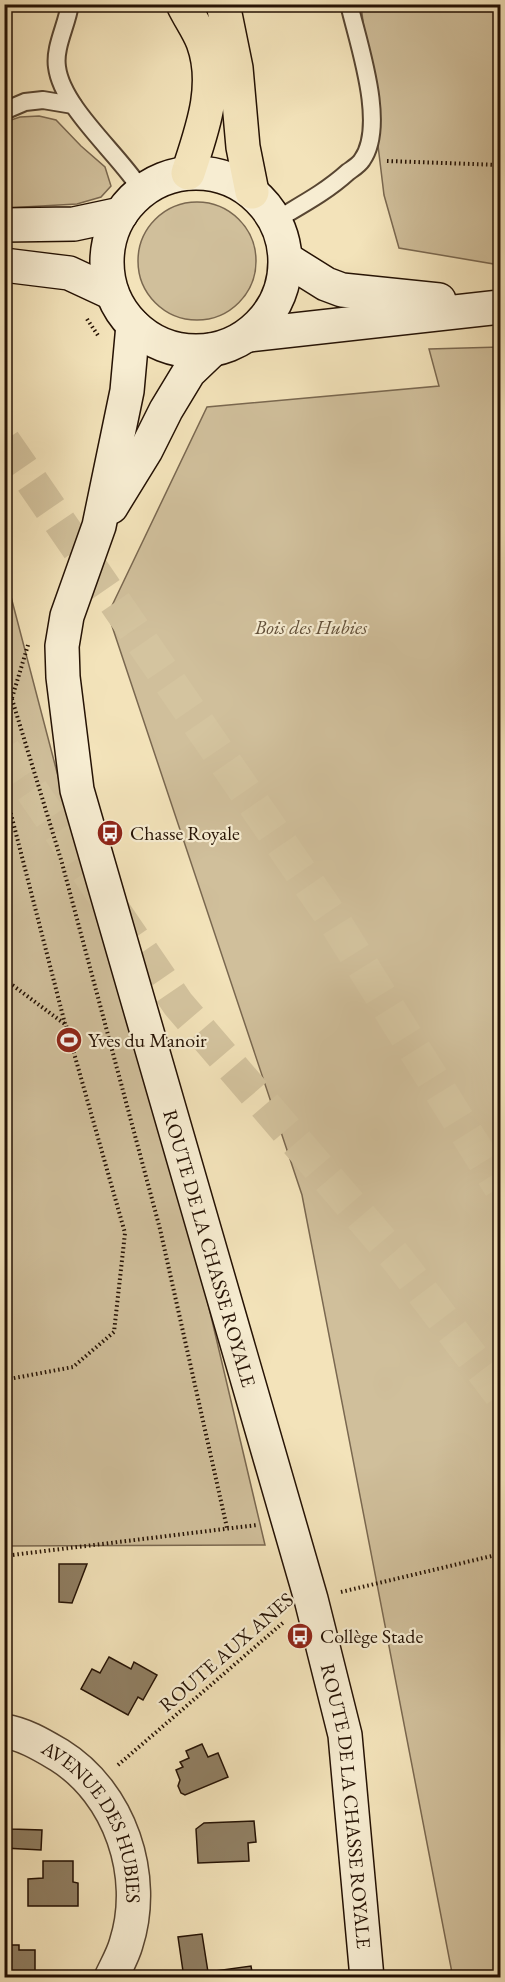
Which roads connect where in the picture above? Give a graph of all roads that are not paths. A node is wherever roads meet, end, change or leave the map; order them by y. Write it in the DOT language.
graph roads {
  1 [pos="70,4"];
  2 [pos="183,4"];
  3 [pos="223,4"];
  4 [pos="349,4"];
  5 [pos="73,105"];
  6 [pos="4,111"];
  7 [pos="188,173"];
  8 [pos="252,192"];
  9 [pos="132,202"];
  10 [pos="276,220"];
  11 [pos="4,225"];
  12 [pos="286,259"];
  13 [pos="4,264"];
  14 [pos="112,293"];
  15 [pos="501,307"];
  16 [pos="133,325"];
  17 [pos="249,335"];
  18 [pos="212,350"];
  19 [pos="99,526"];
  20 [pos="4,1731"];
  21 [pos="111,1977"];
  22 [pos="367,1977"];
  1 -- 5 [label="lane"];
  2 -- 7 [label="highway"];
  3 -- 8 [label="highway"];
  4 -- 10 [label="lane"];
  5 -- 6 [label="lane"];
  5 -- 9 [label="lane"];
  7 -- 8 [label="street"];
  7 -- 9 [label="street"];
  8 -- 10 [label="street"];
  9 -- 11 [label="street"];
  9 -- 14 [label="street"];
  10 -- 12 [label="street"];
  12 -- 15 [label="street"];
  12 -- 17 [label="street"];
  13 -- 14 [label="street"];
  14 -- 16 [label="street"];
  15 -- 17 [label="street"];
  16 -- 18 [label="street"];
  16 -- 19 [label="street, ROUTE DE LA CHASSE ROYALE"];
  17 -- 18 [label="street"];
  18 -- 19 [label="street, ROUTE DE LA CHASSE ROYALE"];
  19 -- 22 [label="street, ROUTE DE LA CHASSE ROYALE"];
  20 -- 21 [label="street, AVENUE DES HUBIES"];
}
